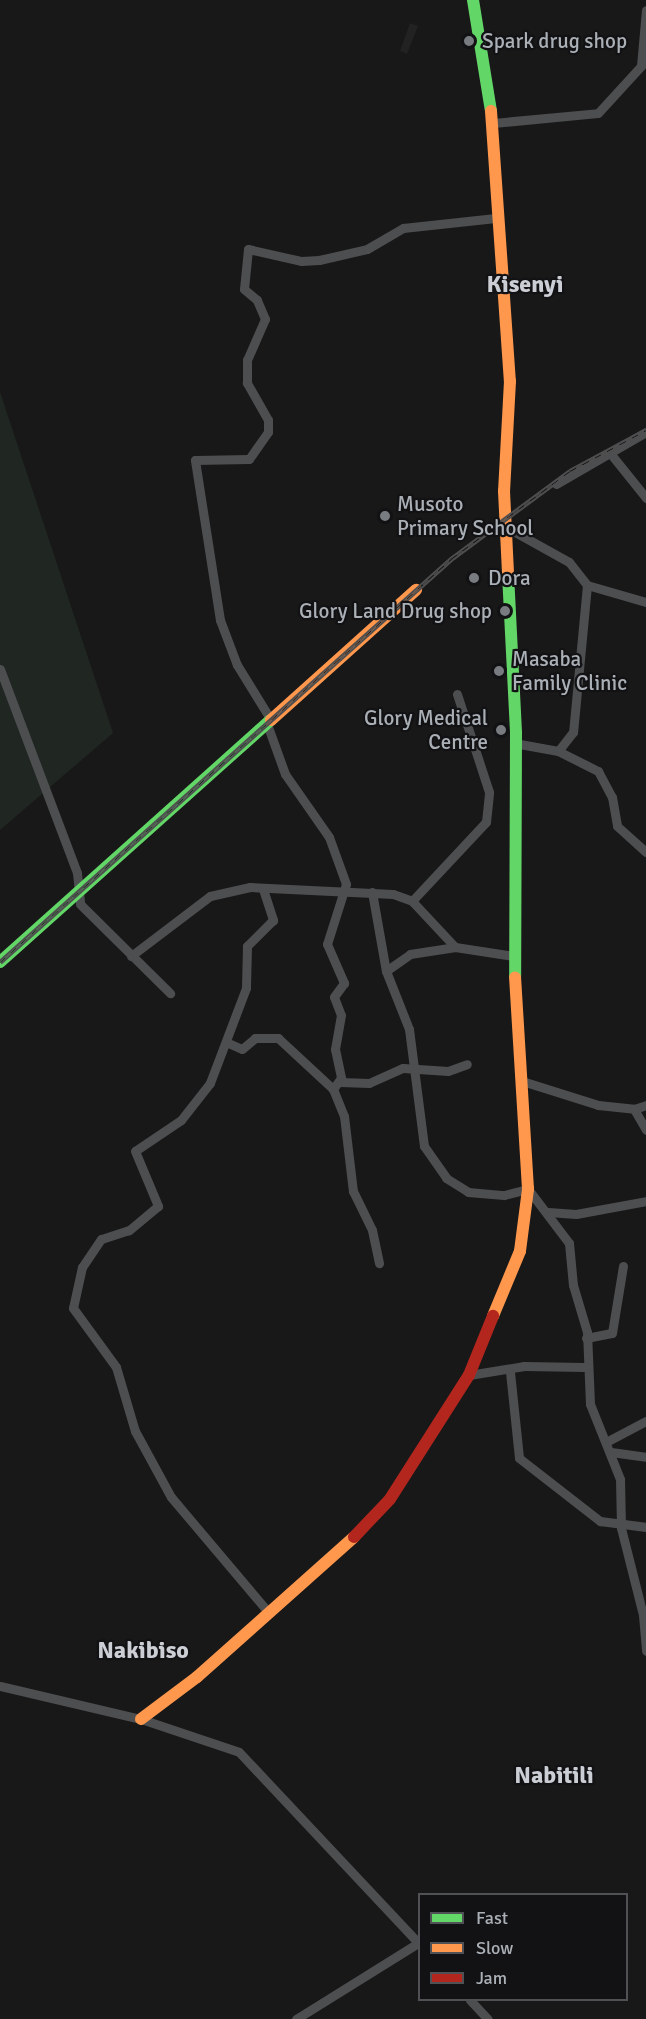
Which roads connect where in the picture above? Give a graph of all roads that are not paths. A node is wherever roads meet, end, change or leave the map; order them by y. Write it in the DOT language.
graph roads {
  1 [pos="473,0"];
  2 [pos="646,10"];
  3 [pos="493,123"];
  4 [pos="495,218"];
  5 [pos="646,432"];
  6 [pos="610,453"];
  7 [pos="556,484"];
  8 [pos="646,498"];
  9 [pos="506,527"];
  10 [pos="587,585"];
  11 [pos="416,590"];
  12 [pos="646,602"];
  13 [pos="0,669"];
  14 [pos="457,694"];
  15 [pos="269,722"];
  16 [pos="514,743"];
  17 [pos="558,751"];
  18 [pos="646,852"];
  19 [pos="263,889"];
  20 [pos="82,890"];
  21 [pos="346,890"];
  22 [pos="372,892"];
  23 [pos="412,901"];
  24 [pos="455,947"];
  25 [pos="131,956"];
  26 [pos="514,956"];
  27 [pos="0,962"];
  28 [pos="386,971"];
  29 [pos="170,993"];
  30 [pos="226,1042"];
  31 [pos="466,1064"];
  32 [pos="414,1067"];
  33 [pos="522,1081"];
  34 [pos="337,1086"];
  35 [pos="646,1105"];
  36 [pos="634,1109"];
  37 [pos="646,1130"];
  38 [pos="528,1189"];
  39 [pos="646,1201"];
  40 [pos="548,1212"];
  41 [pos="379,1263"];
  42 [pos="623,1266"];
  43 [pos="586,1338"];
  44 [pos="584,1366"];
  45 [pos="510,1372"];
  46 [pos="469,1375"];
  47 [pos="646,1421"];
  48 [pos="606,1442"];
  49 [pos="610,1452"];
  50 [pos="646,1457"];
  51 [pos="646,1527"];
  52 [pos="621,1528"];
  53 [pos="269,1613"];
  54 [pos="646,1651"];
  55 [pos="0,1686"];
  56 [pos="141,1719"];
  57 [pos="418,1944"];
  58 [pos="471,2001"];
  59 [pos="296,2019"];
  60 [pos="488,2019"];
  1 -- 3 [label="street"];
  2 -- 3 [label="street"];
  3 -- 4 [label="street"];
  4 -- 9 [label="street"];
  4 -- 15 [label="street"];
  5 -- 6 [label="street"];
  6 -- 7 [label="street"];
  6 -- 8 [label="street"];
  9 -- 10 [label="street"];
  9 -- 16 [label="street"];
  10 -- 12 [label="street"];
  10 -- 17 [label="street"];
  11 -- 15 [label="street"];
  13 -- 20 [label="street"];
  14 -- 23 [label="street"];
  15 -- 20 [label="street"];
  15 -- 21 [label="street"];
  16 -- 17 [label="street"];
  16 -- 26 [label="street"];
  17 -- 18 [label="street"];
  19 -- 21 [label="street"];
  19 -- 25 [label="street"];
  19 -- 30 [label="street"];
  20 -- 25 [label="street"];
  20 -- 27 [label="street"];
  21 -- 22 [label="street"];
  21 -- 34 [label="street"];
  22 -- 23 [label="street"];
  22 -- 28 [label="street"];
  23 -- 24 [label="street"];
  24 -- 26 [label="street"];
  24 -- 28 [label="street"];
  25 -- 29 [label="street"];
  26 -- 33 [label="street"];
  28 -- 32 [label="street"];
  30 -- 34 [label="street"];
  30 -- 53 [label="street"];
  31 -- 32 [label="street"];
  32 -- 34 [label="street"];
  32 -- 38 [label="street"];
  33 -- 36 [label="street"];
  33 -- 38 [label="street"];
  34 -- 41 [label="street"];
  35 -- 36 [label="street"];
  36 -- 37 [label="street"];
  38 -- 40 [label="street"];
  38 -- 46 [label="street"];
  39 -- 40 [label="street"];
  40 -- 43 [label="street"];
  42 -- 43 [label="street"];
  43 -- 44 [label="street"];
  44 -- 45 [label="street"];
  44 -- 48 [label="street"];
  45 -- 46 [label="street"];
  45 -- 52 [label="street"];
  46 -- 53 [label="street"];
  47 -- 48 [label="street"];
  48 -- 49 [label="street"];
  49 -- 50 [label="street"];
  49 -- 52 [label="street"];
  51 -- 52 [label="street"];
  52 -- 54 [label="street"];
  53 -- 56 [label="street"];
  55 -- 56 [label="street"];
  56 -- 57 [label="street"];
  57 -- 59 [label="street"];
  58 -- 60 [label="street"];
}
